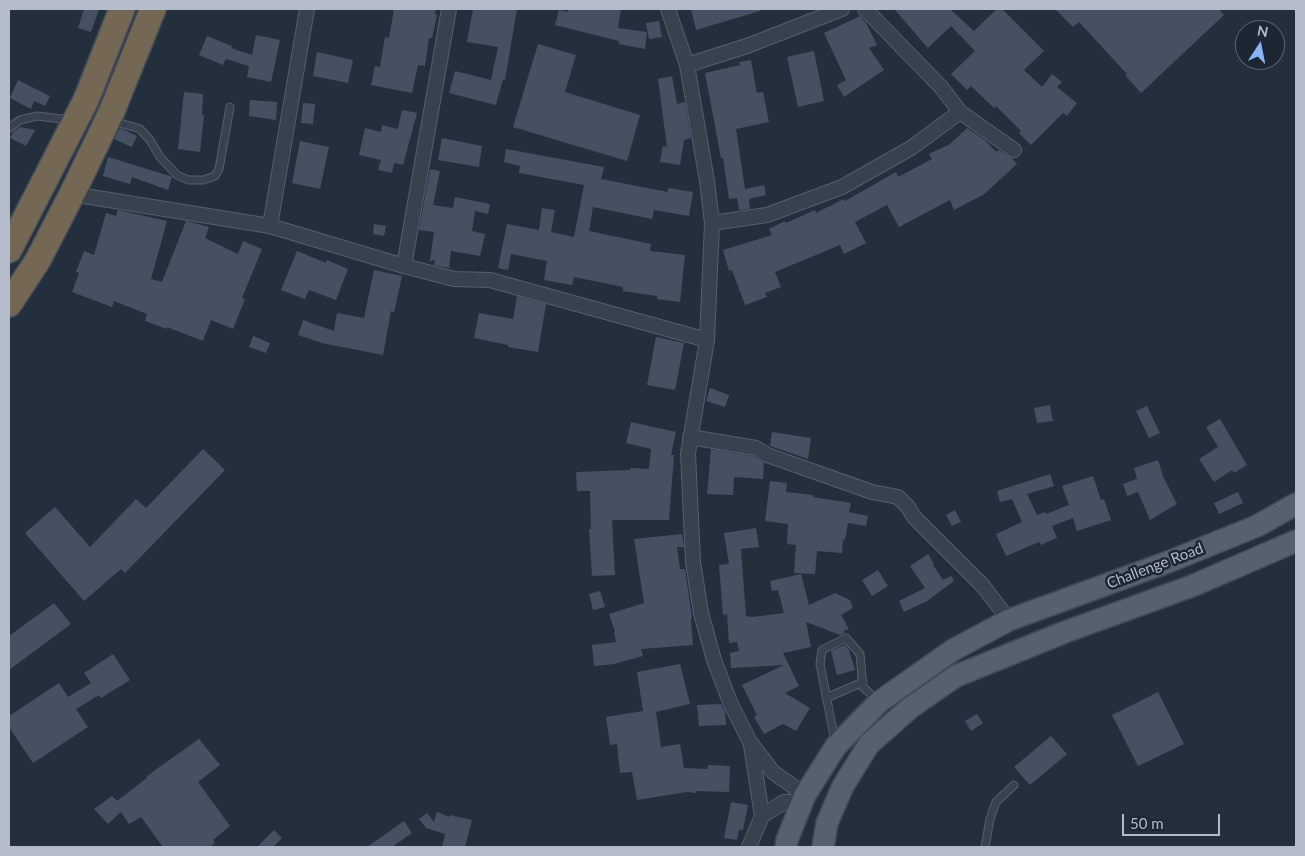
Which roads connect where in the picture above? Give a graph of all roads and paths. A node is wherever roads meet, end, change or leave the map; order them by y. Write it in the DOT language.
graph roads {
  1 [pos="122,9"];
  2 [pos="153,9"];
  3 [pos="307,9"];
  4 [pos="449,9"];
  5 [pos="668,9"];
  6 [pos="842,9"];
  7 [pos="865,9"];
  8 [pos="687,65"];
  9 [pos="230,107"];
  10 [pos="960,112"];
  11 [pos="108,120"];
  12 [pos="76,121"];
  13 [pos="9,128"];
  14 [pos="1014,150"];
  15 [pos="72,194"];
  16 [pos="712,223"];
  17 [pos="270,226"];
  18 [pos="9,250"];
  19 [pos="404,266"];
  20 [pos="9,304"];
  21 [pos="707,340"];
  22 [pos="690,437"];
  23 [pos="1296,504"];
  24 [pos="1296,541"];
  25 [pos="1010,620"];
  26 [pos="863,682"];
  27 [pos="826,698"];
  28 [pos="879,702"];
  29 [pos="750,742"];
  30 [pos="836,746"];
  31 [pos="1014,785"];
  32 [pos="803,798"];
  33 [pos="762,816"];
  34 [pos="749,847"];
  35 [pos="786,847"];
  36 [pos="822,847"];
  37 [pos="985,847"];
  1 -- 12 [label="highway"];
  2 -- 11 [label="highway"];
  3 -- 17 [label="street"];
  4 -- 19 [label="street"];
  5 -- 8 [label="street"];
  6 -- 8 [label="street"];
  7 -- 10 [label="street"];
  8 -- 16 [label="street"];
  9 -- 11 [label="lane"];
  10 -- 14 [label="street"];
  10 -- 16 [label="street"];
  11 -- 15 [label="highway"];
  12 -- 13 [label="lane"];
  12 -- 18 [label="highway"];
  15 -- 17 [label="street"];
  15 -- 20 [label="highway"];
  16 -- 21 [label="street"];
  17 -- 19 [label="street"];
  19 -- 21 [label="street"];
  21 -- 22 [label="street"];
  22 -- 25 [label="street"];
  22 -- 29 [label="street"];
  23 -- 25 [label="main road, Challenge Road"];
  24 -- 36 [label="main road, Challenge Road"];
  25 -- 28 [label="main road, Challenge Road"];
  26 -- 27 [label="lane"];
  26 -- 27 [label="lane"];
  26 -- 28 [label="lane"];
  27 -- 30 [label="lane"];
  28 -- 30 [label="main road, Challenge Road"];
  29 -- 32 [label="street"];
  29 -- 33 [label="street"];
  30 -- 32 [label="main road, Challenge Road"];
  31 -- 37 [label="lane"];
  32 -- 33 [label="street"];
  32 -- 35 [label="main road, Challenge Road"];
  33 -- 34 [label="street"];
}
